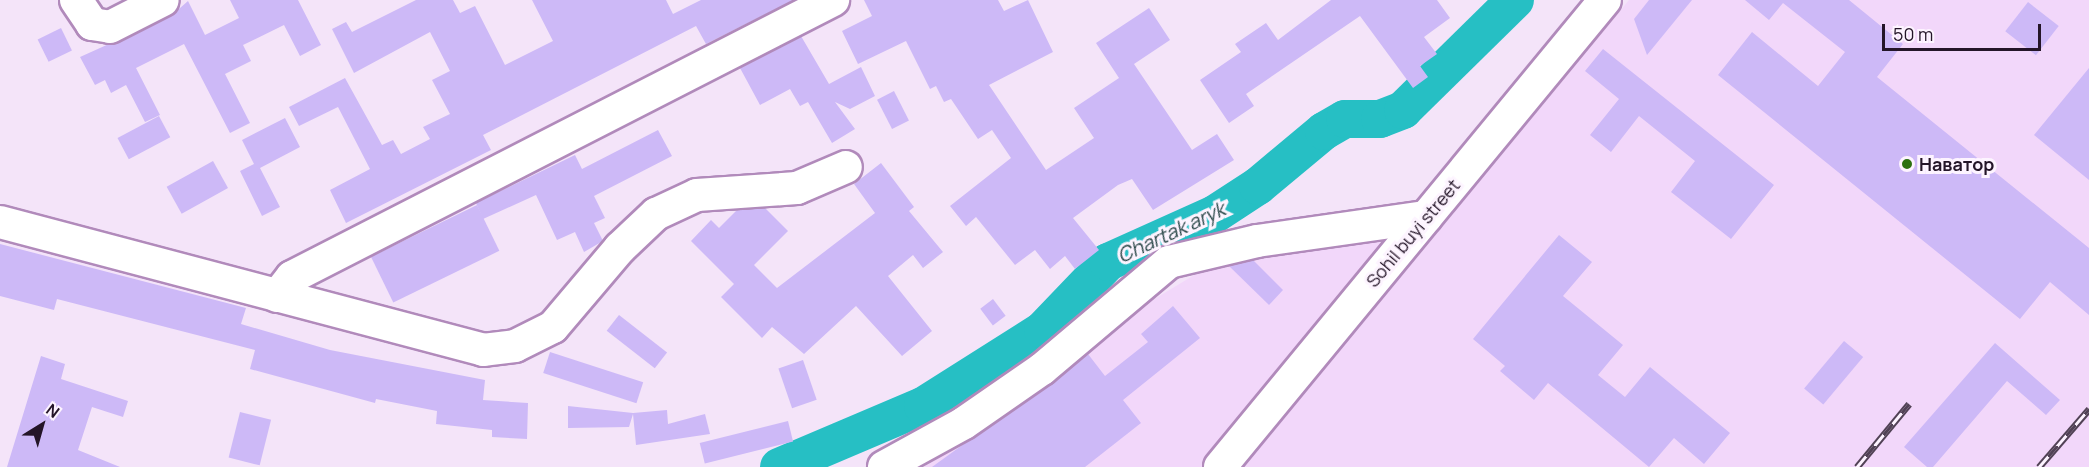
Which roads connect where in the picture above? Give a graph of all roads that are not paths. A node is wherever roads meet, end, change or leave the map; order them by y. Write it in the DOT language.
graph roads {
  1 [pos="76,0"];
  2 [pos="164,0"];
  3 [pos="833,0"];
  4 [pos="1605,0"];
  5 [pos="846,167"];
  6 [pos="1426,217"];
  7 [pos="0,222"];
  8 [pos="277,296"];
  9 [pos="884,467"];
  10 [pos="1220,467"];
  1 -- 2 [label="street"];
  3 -- 8 [label="street"];
  4 -- 6 [label="street, Sohil buyi street"];
  5 -- 8 [label="street"];
  6 -- 9 [label="street"];
  6 -- 10 [label="street, Sohil buyi street"];
  7 -- 8 [label="street"];
}
